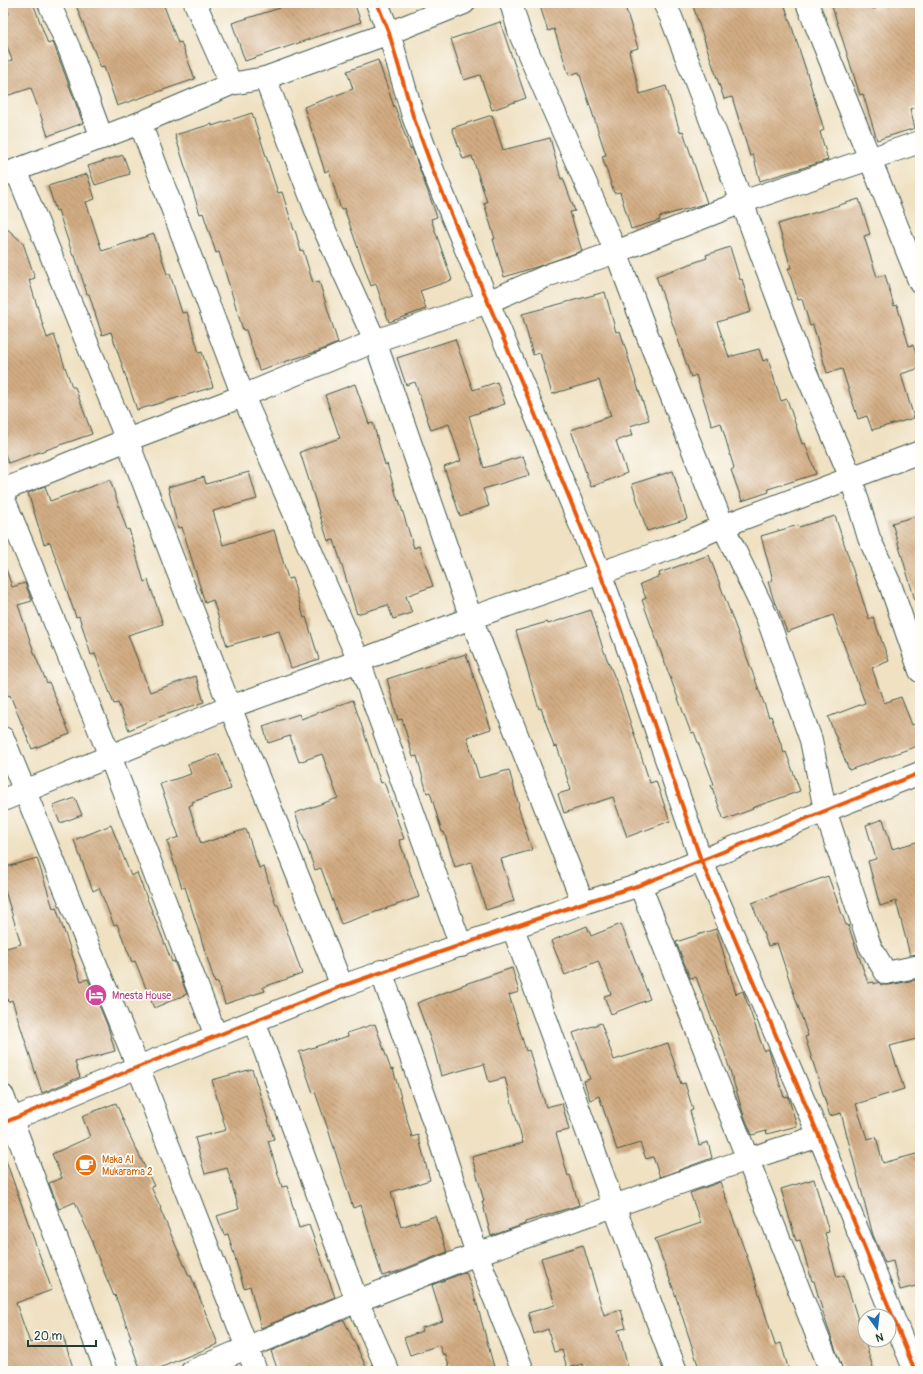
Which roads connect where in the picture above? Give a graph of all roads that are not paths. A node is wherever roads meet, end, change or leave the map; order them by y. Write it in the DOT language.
graph roads {
  1 [pos="49,3"];
  2 [pos="195,3"];
  3 [pos="377,3"];
  4 [pos="464,3"];
  5 [pos="510,3"];
  6 [pos="664,3"];
  7 [pos="807,3"];
  8 [pos="389,33"];
  9 [pos="265,78"];
  10 [pos="232,84"];
  11 [pos="140,123"];
  12 [pos="102,138"];
  13 [pos="920,142"];
  14 [pos="870,158"];
  15 [pos="10,173"];
  16 [pos="742,202"];
  17 [pos="616,252"];
  18 [pos="920,283"];
  19 [pos="488,302"];
  20 [pos="375,340"];
  21 [pos="243,396"];
  22 [pos="127,440"];
  23 [pos="920,452"];
  24 [pos="851,478"];
  25 [pos="3,490"];
  26 [pos="3,497"];
  27 [pos="723,526"];
  28 [pos="600,573"];
  29 [pos="471,618"];
  30 [pos="359,662"];
  31 [pos="920,671"];
  32 [pos="230,707"];
  33 [pos="3,738"];
  34 [pos="110,756"];
  35 [pos="920,773"];
  36 [pos="26,791"];
  37 [pos="3,800"];
  38 [pos="825,810"];
  39 [pos="701,860"];
  40 [pos="640,885"];
  41 [pos="583,903"];
  42 [pos="513,928"];
  43 [pos="460,946"];
  44 [pos="920,966"];
  45 [pos="381,971"];
  46 [pos="342,986"];
  47 [pos="254,1021"];
  48 [pos="216,1036"];
  49 [pos="138,1067"];
  50 [pos="3,1096"];
  51 [pos="7,1122"];
  52 [pos="819,1136"];
  53 [pos="748,1159"];
  54 [pos="614,1206"];
  55 [pos="477,1254"];
  56 [pos="357,1301"];
  57 [pos="247,1348"];
  58 [pos="106,1371"];
  59 [pos="192,1371"];
  60 [pos="256,1371"];
  61 [pos="388,1371"];
  62 [pos="523,1371"];
  63 [pos="676,1371"];
  64 [pos="830,1371"];
  65 [pos="915,1371"];
  1 -- 12 [label="street"];
  2 -- 10 [label="street"];
  3 -- 8 [label="street"];
  4 -- 8 [label="street"];
  5 -- 17 [label="street"];
  6 -- 16 [label="street"];
  7 -- 14 [label="street"];
  8 -- 9 [label="street"];
  8 -- 19 [label="street"];
  9 -- 10 [label="street"];
  9 -- 20 [label="street"];
  10 -- 11 [label="street"];
  11 -- 12 [label="street"];
  11 -- 21 [label="street"];
  12 -- 15 [label="street"];
  13 -- 14 [label="street"];
  14 -- 16 [label="street"];
  14 -- 18 [label="street"];
  15 -- 22 [label="street"];
  16 -- 17 [label="street"];
  16 -- 24 [label="street"];
  17 -- 19 [label="street"];
  17 -- 27 [label="street"];
  19 -- 20 [label="street"];
  19 -- 28 [label="street"];
  20 -- 21 [label="street"];
  20 -- 29 [label="street"];
  21 -- 22 [label="street"];
  21 -- 30 [label="street"];
  22 -- 25 [label="street"];
  22 -- 32 [label="street"];
  23 -- 24 [label="street"];
  24 -- 27 [label="street"];
  24 -- 31 [label="street"];
  26 -- 34 [label="street"];
  27 -- 28 [label="street"];
  27 -- 38 [label="street"];
  28 -- 29 [label="street"];
  28 -- 39 [label="street"];
  29 -- 30 [label="street"];
  29 -- 41 [label="street"];
  30 -- 32 [label="street"];
  30 -- 43 [label="street"];
  32 -- 34 [label="street"];
  32 -- 46 [label="street"];
  33 -- 36 [label="street"];
  34 -- 36 [label="street"];
  34 -- 48 [label="street"];
  35 -- 38 [label="street"];
  36 -- 37 [label="street"];
  36 -- 49 [label="street"];
  38 -- 39 [label="street"];
  38 -- 44 [label="street"];
  39 -- 40 [label="street"];
  39 -- 52 [label="street"];
  40 -- 41 [label="street"];
  40 -- 53 [label="street"];
  41 -- 42 [label="street"];
  42 -- 43 [label="street"];
  42 -- 54 [label="street"];
  43 -- 45 [label="street"];
  45 -- 46 [label="street"];
  45 -- 55 [label="street"];
  46 -- 47 [label="street"];
  47 -- 48 [label="street"];
  47 -- 56 [label="street"];
  48 -- 49 [label="street"];
  49 -- 51 [label="street"];
  49 -- 57 [label="street"];
  50 -- 51 [label="street"];
  51 -- 58 [label="street"];
  52 -- 53 [label="street"];
  52 -- 65 [label="street"];
  53 -- 54 [label="street"];
  53 -- 64 [label="street"];
  54 -- 55 [label="street"];
  54 -- 63 [label="street"];
  55 -- 56 [label="street"];
  55 -- 62 [label="street"];
  56 -- 57 [label="street"];
  56 -- 61 [label="street"];
  57 -- 59 [label="street"];
  57 -- 60 [label="street"];
}
